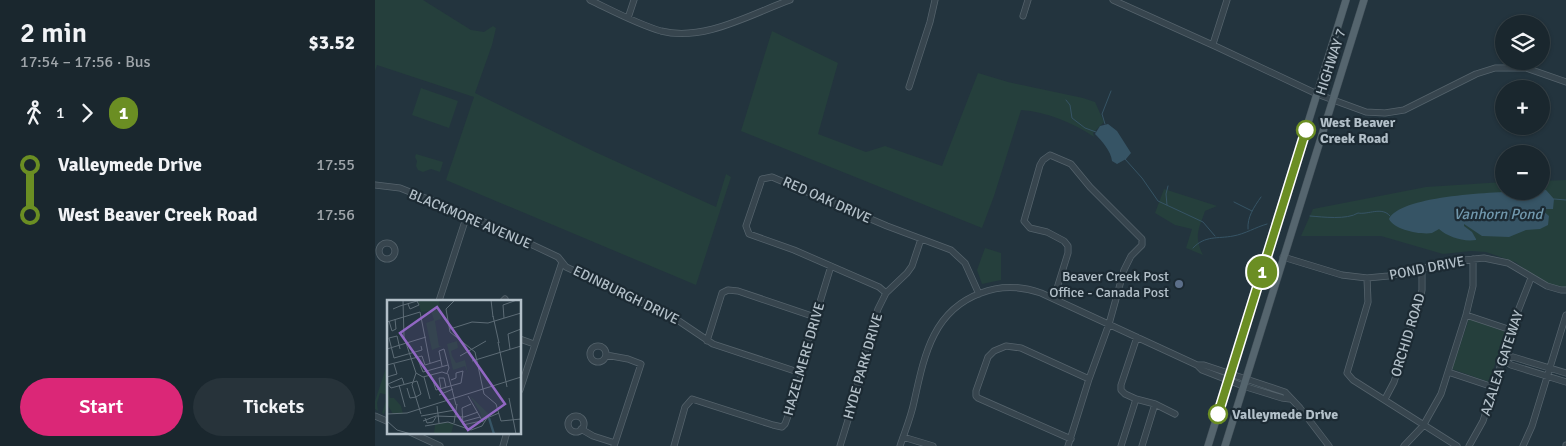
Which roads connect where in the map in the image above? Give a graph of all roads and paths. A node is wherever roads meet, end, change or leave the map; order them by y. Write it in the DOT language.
graph roads {
  1 [pos="590,0"];
  2 [pos="634,0"];
  3 [pos="791,0"];
  4 [pos="935,0"];
  5 [pos="1028,0"];
  6 [pos="1113,0"];
  7 [pos="1227,0"];
  8 [pos="1346,0"];
  9 [pos="1364,0"];
  10 [pos="1023,16"];
  11 [pos="628,18"];
  12 [pos="1213,44"];
  13 [pos="1566,82"];
  14 [pos="909,86"];
  15 [pos="1317,94"];
  16 [pos="1329,99"];
  17 [pos="375,185"];
  18 [pos="467,215"];
  19 [pos="921,239"];
  20 [pos="1283,257"];
  21 [pos="1473,259"];
  22 [pos="562,262"];
  23 [pos="831,266"];
  24 [pos="1422,270"];
  25 [pos="1367,278"];
  26 [pos="1531,278"];
  27 [pos="1566,290"];
  28 [pos="886,293"];
  29 [pos="979,294"];
  30 [pos="1054,298"];
  31 [pos="439,300"];
  32 [pos="1466,315"];
  33 [pos="1566,315"];
  34 [pos="815,317"];
  35 [pos="1109,324"];
  36 [pos="1511,330"];
  37 [pos="1137,337"];
  38 [pos="521,339"];
  39 [pos="707,341"];
  40 [pos="534,344"];
  41 [pos="606,355"];
  42 [pos="1502,358"];
  43 [pos="1549,368"];
  44 [pos="1448,372"];
  45 [pos="801,373"];
  46 [pos="1566,373"];
  47 [pos="1547,375"];
  48 [pos="1230,377"];
  49 [pos="1089,379"];
  50 [pos="1245,382"];
  51 [pos="1566,382"];
  52 [pos="521,387"];
  53 [pos="1493,387"];
  54 [pos="1136,399"];
  55 [pos="1385,399"];
  56 [pos="1155,404"];
  57 [pos="1175,414"];
  58 [pos="375,416"];
  59 [pos="387,421"];
  60 [pos="1423,426"];
  61 [pos="581,430"];
  62 [pos="414,434"];
  63 [pos="903,437"];
  64 [pos="1071,439"];
  65 [pos="614,444"];
  66 [pos="440,446"];
  67 [pos="674,446"];
  68 [pos="840,446"];
  69 [pos="900,446"];
  70 [pos="933,446"];
  71 [pos="1069,446"];
  72 [pos="1121,446"];
  73 [pos="1142,446"];
  74 [pos="1208,446"];
  75 [pos="1225,446"];
  76 [pos="1329,446"];
  77 [pos="1405,446"];
  78 [pos="1457,446"];
  79 [pos="1469,446"];
  80 [pos="1523,446"];
  1 -- 11 [label="street"];
  2 -- 11 [label="street"];
  3 -- 11 [label="street"];
  4 -- 14 [label="street"];
  5 -- 10 [label="street"];
  6 -- 12 [label="street"];
  7 -- 12 [label="street"];
  8 -- 15 [label="main road, HIGHWAY 7"];
  9 -- 16 [label="main road, HIGHWAY 7"];
  12 -- 15 [label="street"];
  13 -- 16 [label="street"];
  15 -- 16 [label="street"];
  15 -- 48 [label="main road, HIGHWAY 7"];
  16 -- 20 [label="main road, HIGHWAY 7"];
  17 -- 18 [label="street, BLACKMORE AVENUE"];
  18 -- 22 [label="street, BLACKMORE AVENUE"];
  18 -- 31 [label="street"];
  19 -- 23 [label="street, RED OAK DRIVE"];
  19 -- 28 [label="street, HYDE PARK DRIVE"];
  19 -- 29 [label="street, RED OAK DRIVE"];
  20 -- 25 [label="street, POND DRIVE"];
  20 -- 50 [label="main road, HIGHWAY 7"];
  21 -- 24 [label="street, POND DRIVE"];
  21 -- 26 [label="street, POND DRIVE"];
  21 -- 32 [label="street"];
  22 -- 39 [label="street, EDINBURGH DRIVE"];
  22 -- 40 [label="street"];
  23 -- 28 [label="street, RED OAK DRIVE"];
  23 -- 34 [label="street, HAZELMERE DRIVE"];
  24 -- 25 [label="street, POND DRIVE"];
  24 -- 55 [label="street, ORCHID ROAD"];
  25 -- 55 [label="street"];
  26 -- 27 [label="street, POND DRIVE"];
  26 -- 36 [label="street, AZALEA GATEWAY"];
  28 -- 68 [label="street, HYDE PARK DRIVE"];
  29 -- 30 [label="street"];
  29 -- 63 [label="street"];
  30 -- 35 [label="street"];
  30 -- 35 [label="street"];
  32 -- 36 [label="street"];
  32 -- 44 [label="street"];
  33 -- 43 [label="street"];
  34 -- 39 [label="street"];
  34 -- 45 [label="street, HAZELMERE DRIVE"];
  35 -- 37 [label="street"];
  35 -- 49 [label="street"];
  36 -- 42 [label="street, AZALEA GATEWAY"];
  37 -- 48 [label="street"];
  37 -- 54 [label="street"];
  38 -- 40 [label="street"];
  39 -- 45 [label="street, EDINBURGH DRIVE"];
  40 -- 52 [label="street"];
  41 -- 65 [label="street"];
  42 -- 43 [label="street"];
  42 -- 47 [label="street"];
  42 -- 53 [label="street, AZALEA GATEWAY"];
  43 -- 46 [label="street"];
  43 -- 47 [label="street"];
  44 -- 53 [label="street"];
  44 -- 60 [label="street"];
  45 -- 67 [label="street, HAZELMERE DRIVE"];
  47 -- 51 [label="street"];
  47 -- 80 [label="street"];
  48 -- 50 [label="street"];
  48 -- 74 [label="main road, HIGHWAY 7"];
  49 -- 64 [label="street"];
  49 -- 64 [label="street"];
  50 -- 75 [label="main road, HIGHWAY 7"];
  50 -- 76 [label="street"];
  53 -- 79 [label="street, AZALEA GATEWAY"];
  54 -- 56 [label="street"];
  54 -- 72 [label="street"];
  55 -- 60 [label="street"];
  56 -- 57 [label="street"];
  56 -- 73 [label="street"];
  58 -- 59 [label="street"];
  60 -- 77 [label="street"];
  60 -- 78 [label="street"];
  61 -- 65 [label="street"];
  62 -- 66 [label="street"];
  63 -- 69 [label="street"];
  63 -- 70 [label="street"];
  64 -- 71 [label="street"];
}
